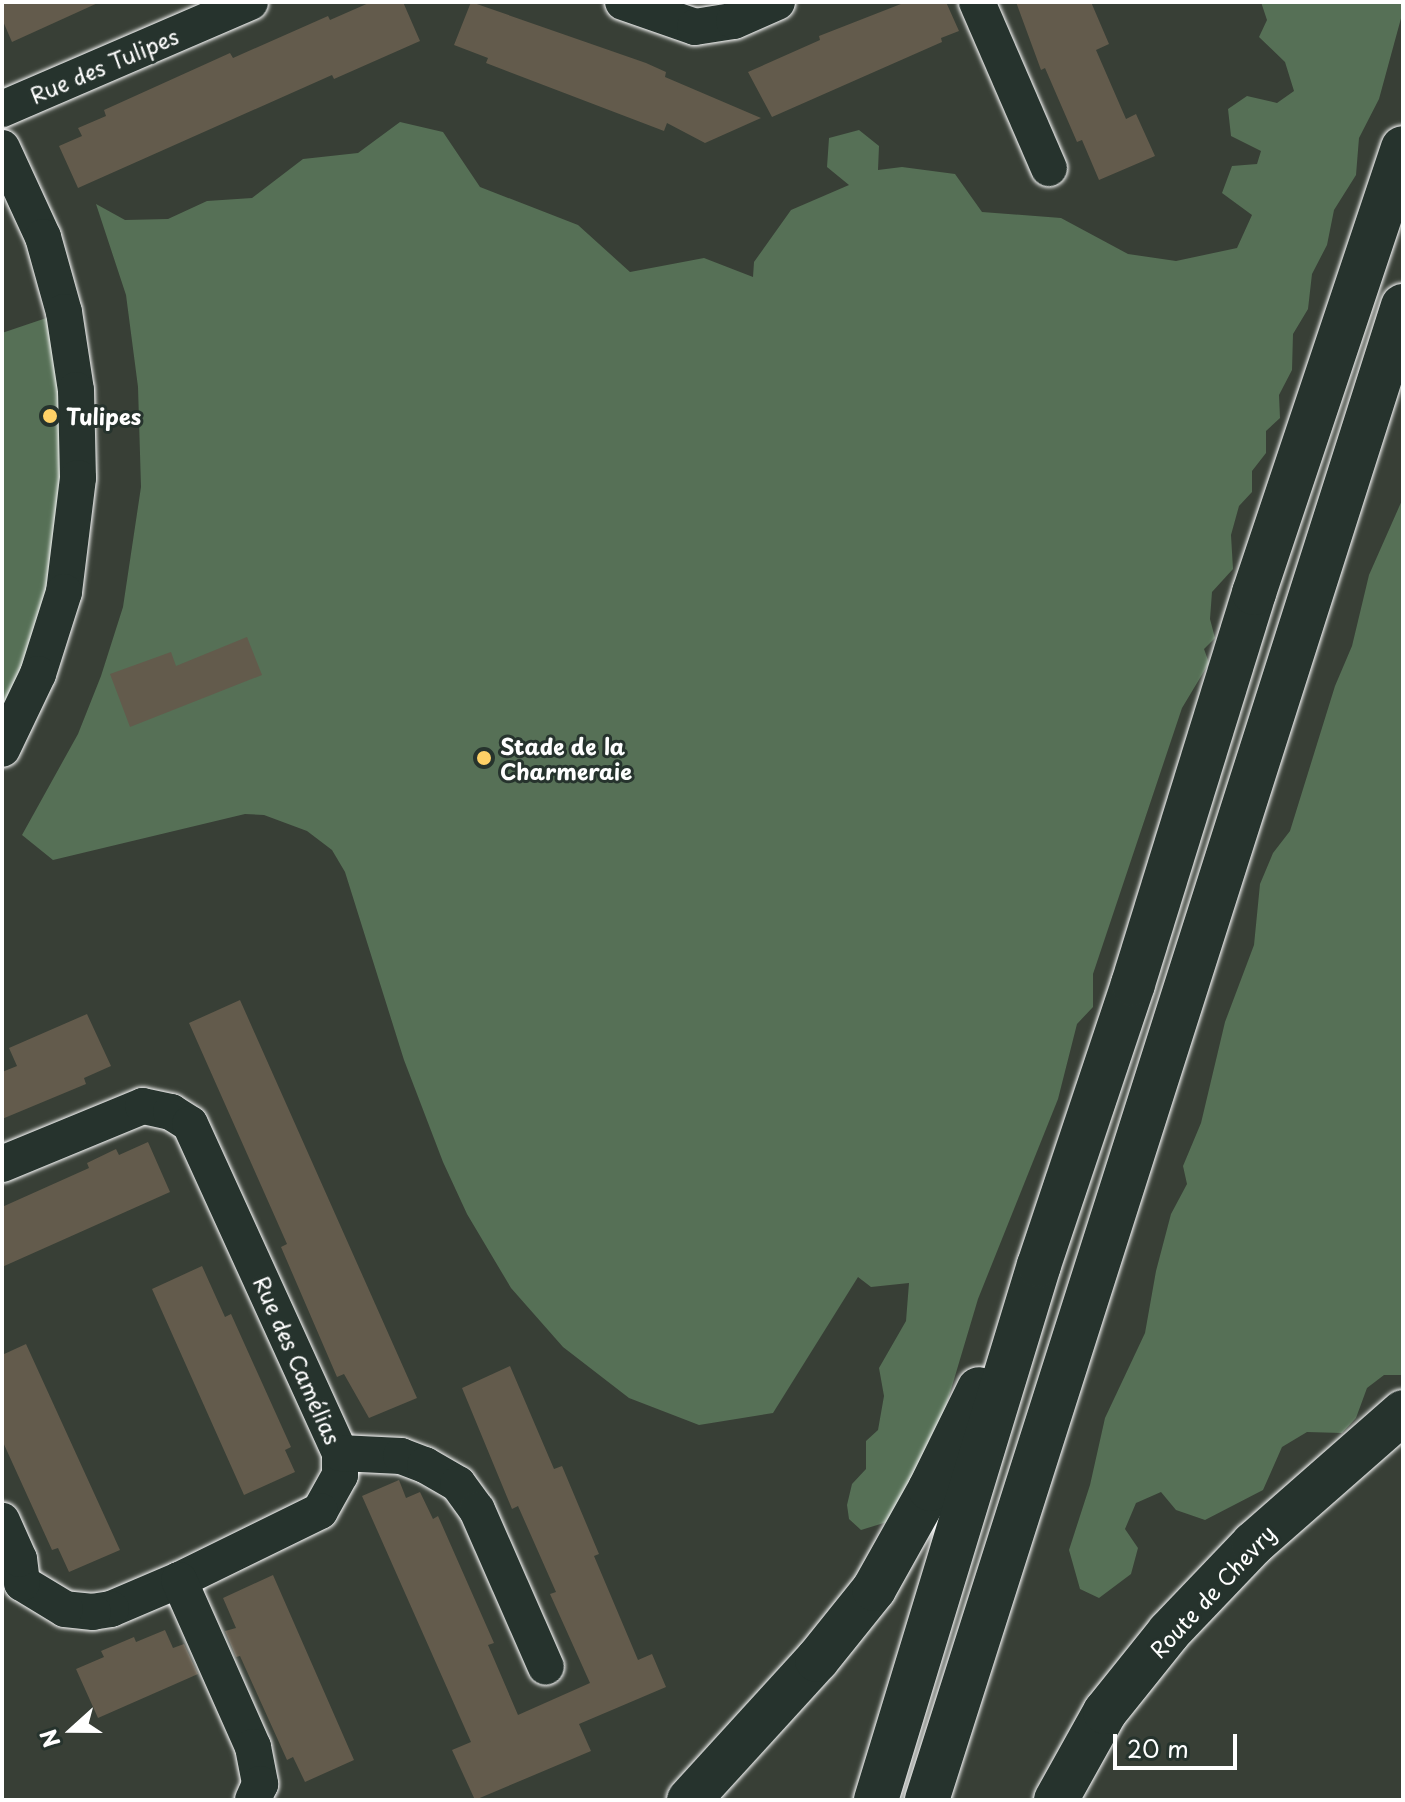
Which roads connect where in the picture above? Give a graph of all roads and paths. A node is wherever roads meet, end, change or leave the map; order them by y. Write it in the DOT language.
graph roads {
  1 [pos="250,2"];
  2 [pos="623,2"];
  3 [pos="777,2"];
  4 [pos="977,2"];
  5 [pos="2,109"];
  6 [pos="2,148"];
  7 [pos="1403,148"];
  8 [pos="1049,168"];
  9 [pos="1403,306"];
  10 [pos="2,749"];
  11 [pos="2,1164"];
  12 [pos="1039,1265"];
  13 [pos="1403,1412"];
  14 [pos="340,1453"];
  15 [pos="2,1521"];
  16 [pos="179,1580"];
  17 [pos="12,1588"];
  18 [pos="546,1667"];
  19 [pos="253,1800"];
  20 [pos="689,1800"];
  21 [pos="876,1800"];
  22 [pos="927,1800"];
  23 [pos="1056,1800"];
  1 -- 5 [label="street, Rue des Tulipes"];
  2 -- 3 [label="street"];
  4 -- 8 [label="street"];
  6 -- 10 [label="street"];
  7 -- 12 [label="main road"];
  9 -- 22 [label="main road"];
  11 -- 14 [label="street, Rue des Camélias"];
  12 -- 20 [label="main road"];
  12 -- 21 [label="main road"];
  13 -- 23 [label="main road, Route de Chevry"];
  14 -- 16 [label="street, Rue des Camélias"];
  14 -- 18 [label="street"];
  15 -- 17 [label="street, Rue des Camélias"];
  16 -- 17 [label="street, Rue des Camélias"];
  16 -- 19 [label="street"];
}
